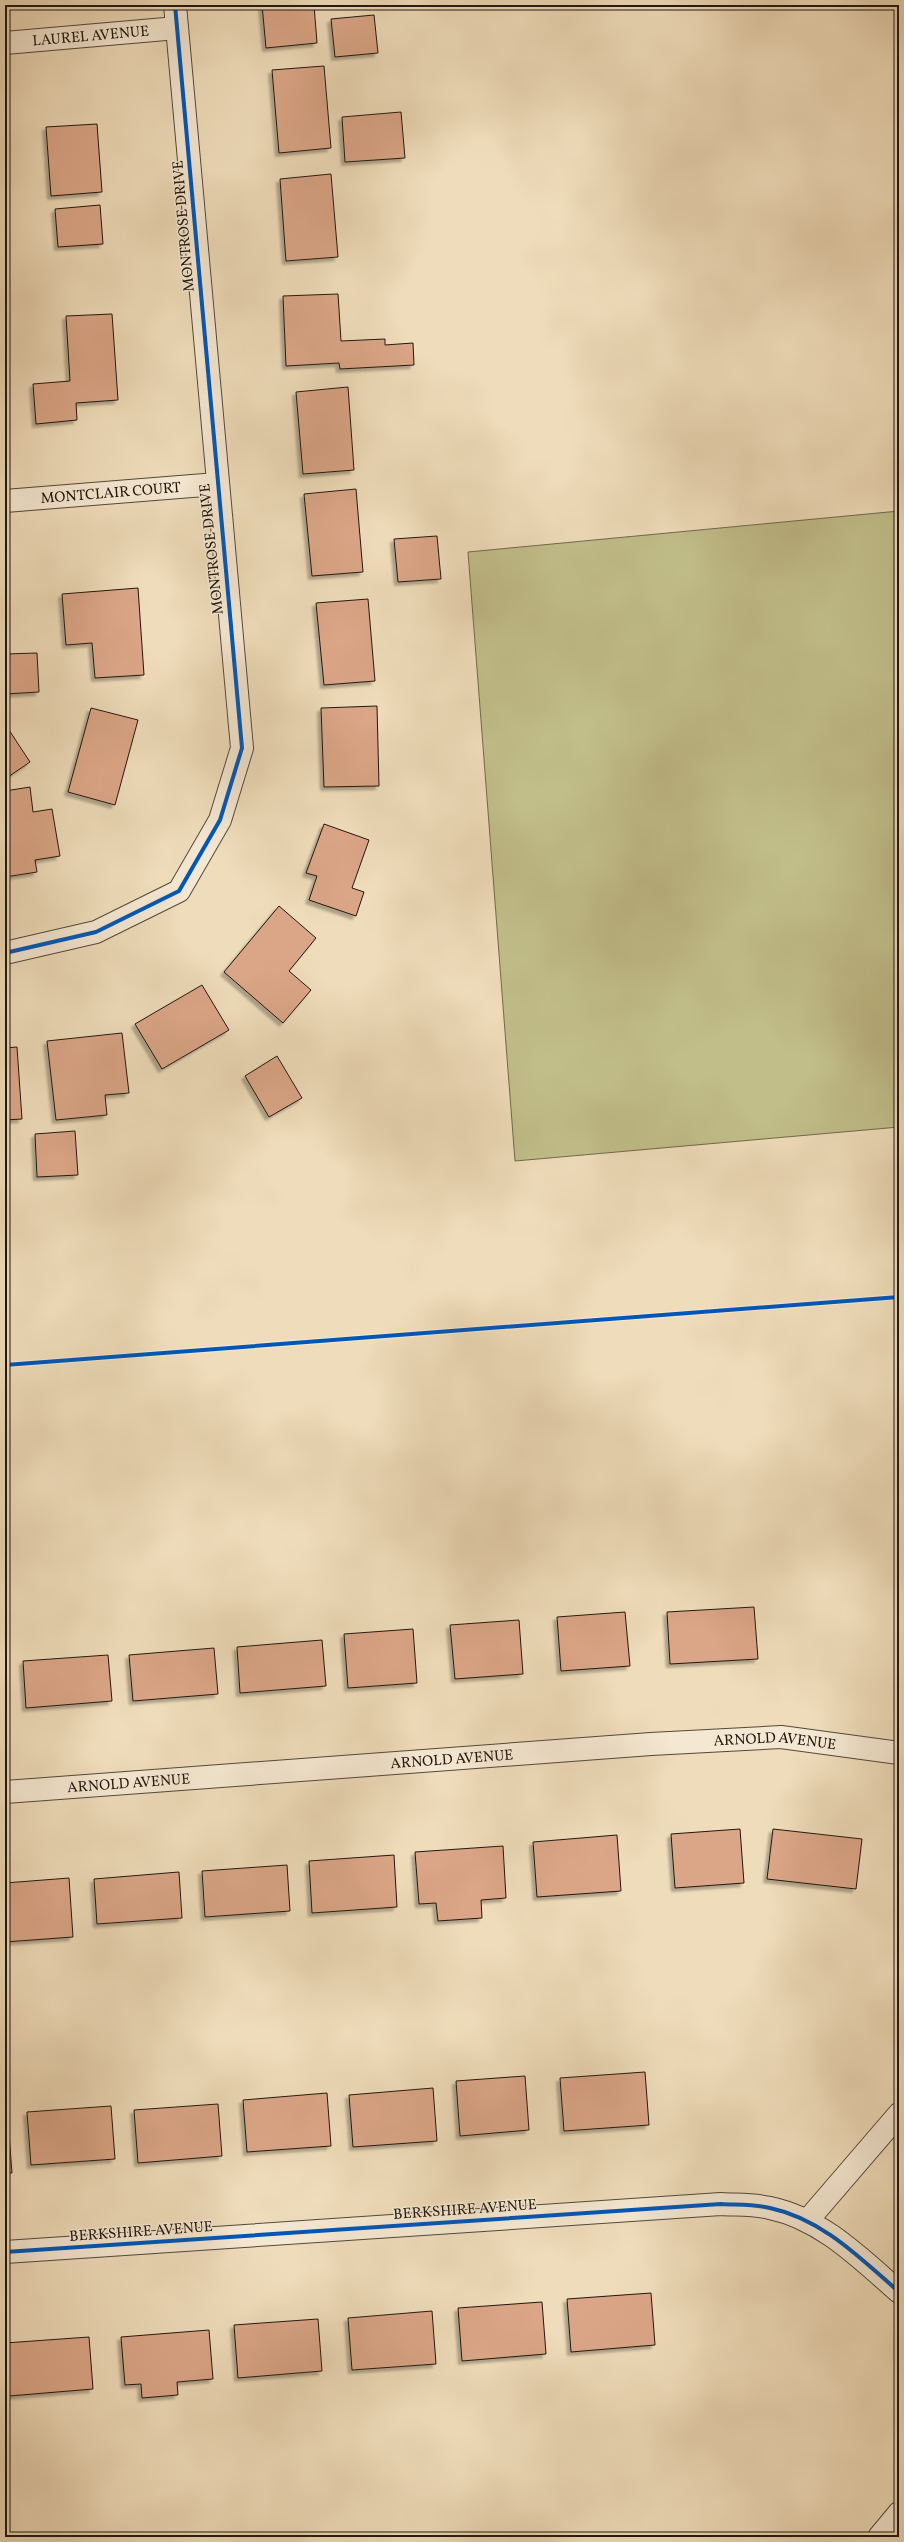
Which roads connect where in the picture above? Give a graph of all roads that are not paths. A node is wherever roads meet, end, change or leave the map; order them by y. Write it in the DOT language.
graph roads {
  1 [pos="175,5"];
  2 [pos="177,28"];
  3 [pos="5,43"];
  4 [pos="217,484"];
  5 [pos="5,501"];
  6 [pos="5,953"];
  7 [pos="899,1753"];
  8 [pos="5,1792"];
  9 [pos="899,2114"];
  10 [pos="807,2221"];
  11 [pos="5,2252"];
  12 [pos="899,2292"];
  13 [pos="899,2513"];
  14 [pos="878,2537"];
  1 -- 2 [label="street, MONTROSE DRIVE"];
  2 -- 3 [label="street, LAUREL AVENUE"];
  2 -- 4 [label="street, MONTROSE DRIVE"];
  4 -- 5 [label="street, MONTCLAIR COURT"];
  4 -- 6 [label="street, MONTROSE DRIVE"];
  7 -- 8 [label="street, ARNOLD AVENUE"];
  9 -- 10 [label="street"];
  10 -- 11 [label="street, BERKSHIRE AVENUE"];
  10 -- 12 [label="street, BERKSHIRE AVENUE"];
  13 -- 14 [label="street"];
}
